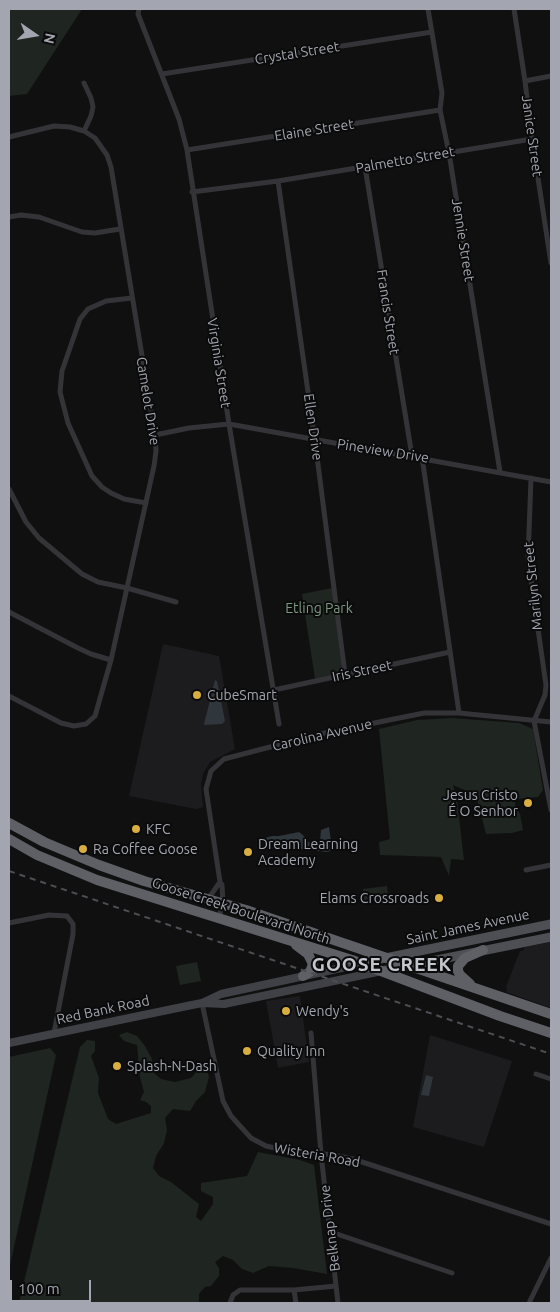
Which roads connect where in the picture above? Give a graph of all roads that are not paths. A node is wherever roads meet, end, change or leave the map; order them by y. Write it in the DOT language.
graph roads {
  1 [pos="139,9"];
  2 [pos="428,9"];
  3 [pos="514,9"];
  4 [pos="432,32"];
  5 [pos="162,74"];
  6 [pos="551,76"];
  7 [pos="525,81"];
  8 [pos="84,83"];
  9 [pos="440,110"];
  10 [pos="84,131"];
  11 [pos="9,136"];
  12 [pos="532,139"];
  13 [pos="187,150"];
  14 [pos="449,153"];
  15 [pos="365,167"];
  16 [pos="278,181"];
  17 [pos="192,192"];
  18 [pos="9,216"];
  19 [pos="120,229"];
  20 [pos="551,264"];
  21 [pos="132,298"];
  22 [pos="229,424"];
  23 [pos="155,435"];
  24 [pos="316,441"];
  25 [pos="412,456"];
  26 [pos="422,458"];
  27 [pos="500,472"];
  28 [pos="531,478"];
  29 [pos="551,482"];
  30 [pos="9,489"];
  31 [pos="146,503"];
  32 [pos="127,588"];
  33 [pos="176,602"];
  34 [pos="9,612"];
  35 [pos="450,652"];
  36 [pos="111,660"];
  37 [pos="344,674"];
  38 [pos="274,690"];
  39 [pos="9,696"];
  40 [pos="459,713"];
  41 [pos="534,721"];
  42 [pos="551,722"];
  43 [pos="279,724"];
  44 [pos="551,810"];
  45 [pos="9,823"];
  46 [pos="9,840"];
  47 [pos="551,865"];
  48 [pos="526,870"];
  49 [pos="220,882"];
  50 [pos="208,898"];
  51 [pos="224,903"];
  52 [pos="219,917"];
  53 [pos="9,923"];
  54 [pos="551,924"];
  55 [pos="551,937"];
  56 [pos="285,938"];
  57 [pos="483,950"];
  58 [pos="386,958"];
  59 [pos="360,963"];
  60 [pos="408,965"];
  61 [pos="382,971"];
  62 [pos="303,976"];
  63 [pos="482,991"];
  64 [pos="202,1003"];
  65 [pos="551,1014"];
  66 [pos="54,1033"];
  67 [pos="311,1033"];
  68 [pos="551,1033"];
  69 [pos="9,1043"];
  70 [pos="536,1074"];
  71 [pos="551,1079"];
  72 [pos="321,1154"];
  73 [pos="551,1224"];
  74 [pos="331,1232"];
  75 [pos="551,1258"];
  76 [pos="452,1273"];
  77 [pos="336,1286"];
  78 [pos="294,1290"];
  79 [pos="230,1303"];
  80 [pos="296,1303"];
  81 [pos="338,1303"];
  82 [pos="529,1303"];
  1 -- 5 [label="street, Virginia Street"];
  2 -- 4 [label="street, Jennie Street"];
  3 -- 7 [label="street, Janice Street"];
  4 -- 5 [label="street, Crystal Street"];
  4 -- 9 [label="street, Jennie Street"];
  5 -- 13 [label="street, Virginia Street"];
  6 -- 7 [label="street"];
  7 -- 12 [label="street, Janice Street"];
  8 -- 10 [label="street"];
  9 -- 13 [label="street, Elaine Street"];
  9 -- 14 [label="street, Jennie Street"];
  10 -- 11 [label="street"];
  10 -- 19 [label="street, Camelot Drive"];
  12 -- 14 [label="street, Palmetto Street"];
  12 -- 20 [label="street, Janice Street"];
  13 -- 17 [label="street, Virginia Street"];
  14 -- 15 [label="street, Palmetto Street"];
  14 -- 27 [label="street, Jennie Street"];
  15 -- 16 [label="street, Palmetto Street"];
  15 -- 25 [label="street, Francis Street"];
  16 -- 17 [label="street, Palmetto Street"];
  16 -- 24 [label="street, Ellen Drive"];
  17 -- 22 [label="street, Virginia Street"];
  18 -- 19 [label="street"];
  19 -- 21 [label="street, Camelot Drive"];
  21 -- 23 [label="street, Camelot Drive"];
  21 -- 31 [label="street"];
  22 -- 23 [label="street, Pineview Drive"];
  22 -- 24 [label="street, Pineview Drive"];
  22 -- 38 [label="street, Virginia Street"];
  23 -- 31 [label="street, Camelot Drive"];
  24 -- 25 [label="street, Pineview Drive"];
  24 -- 37 [label="street, Ellen Drive"];
  25 -- 26 [label="street, Pineview Drive"];
  26 -- 27 [label="street, Pineview Drive"];
  26 -- 35 [label="street"];
  27 -- 28 [label="street, Pineview Drive"];
  28 -- 29 [label="street, Pineview Drive"];
  28 -- 41 [label="street, Marilyn Street"];
  30 -- 32 [label="street"];
  31 -- 32 [label="street, Camelot Drive"];
  32 -- 33 [label="street"];
  32 -- 36 [label="street, Camelot Drive"];
  34 -- 36 [label="street"];
  35 -- 37 [label="street, Iris Street"];
  35 -- 40 [label="street"];
  36 -- 39 [label="street, Camelot Drive"];
  37 -- 38 [label="street, Iris Street"];
  38 -- 43 [label="street, Virginia Street"];
  40 -- 41 [label="street, Carolina Avenue"];
  40 -- 49 [label="street, Carolina Avenue"];
  41 -- 42 [label="street, Carolina Avenue"];
  41 -- 44 [label="street"];
  45 -- 50 [label="highway"];
  46 -- 52 [label="highway, Goose Creek Boulevard North"];
  47 -- 48 [label="street"];
  49 -- 50 [label="street"];
  49 -- 51 [label="street, Carolina Avenue"];
  50 -- 51 [label="highway"];
  51 -- 52 [label="street"];
  51 -- 58 [label="highway"];
  52 -- 56 [label="highway, Goose Creek Boulevard North"];
  53 -- 66 [label="street"];
  54 -- 58 [label="main road, Saint James Avenue"];
  55 -- 57 [label="main road, Saint James Avenue"];
  56 -- 59 [label="highway, Goose Creek Boulevard North"];
  56 -- 62 [label="highway"];
  57 -- 60 [label="main road, Saint James Avenue"];
  57 -- 63 [label="highway"];
  58 -- 59 [label="main road, Saint James Avenue"];
  58 -- 60 [label="highway"];
  59 -- 61 [label="highway, Goose Creek Boulevard North"];
  59 -- 62 [label="main road, Red Bank Road"];
  60 -- 61 [label="main road, Saint James Avenue"];
  60 -- 63 [label="highway"];
  61 -- 64 [label="main road, Red Bank Road"];
  61 -- 68 [label="highway, Goose Creek Boulevard North"];
  62 -- 64 [label="main road, Red Bank Road"];
  63 -- 65 [label="highway"];
  64 -- 66 [label="main road, Red Bank Road"];
  64 -- 72 [label="street, Wisteria Road"];
  66 -- 69 [label="main road, Red Bank Road"];
  67 -- 72 [label="street, Belknap Drive"];
  70 -- 71 [label="street"];
  72 -- 73 [label="street, Wisteria Road"];
  72 -- 74 [label="street, Belknap Drive"];
  74 -- 76 [label="street"];
  74 -- 77 [label="street, Belknap Drive"];
  75 -- 82 [label="street"];
  77 -- 78 [label="street"];
  77 -- 81 [label="street, Belknap Drive"];
  78 -- 79 [label="street"];
  78 -- 80 [label="street"];
}
